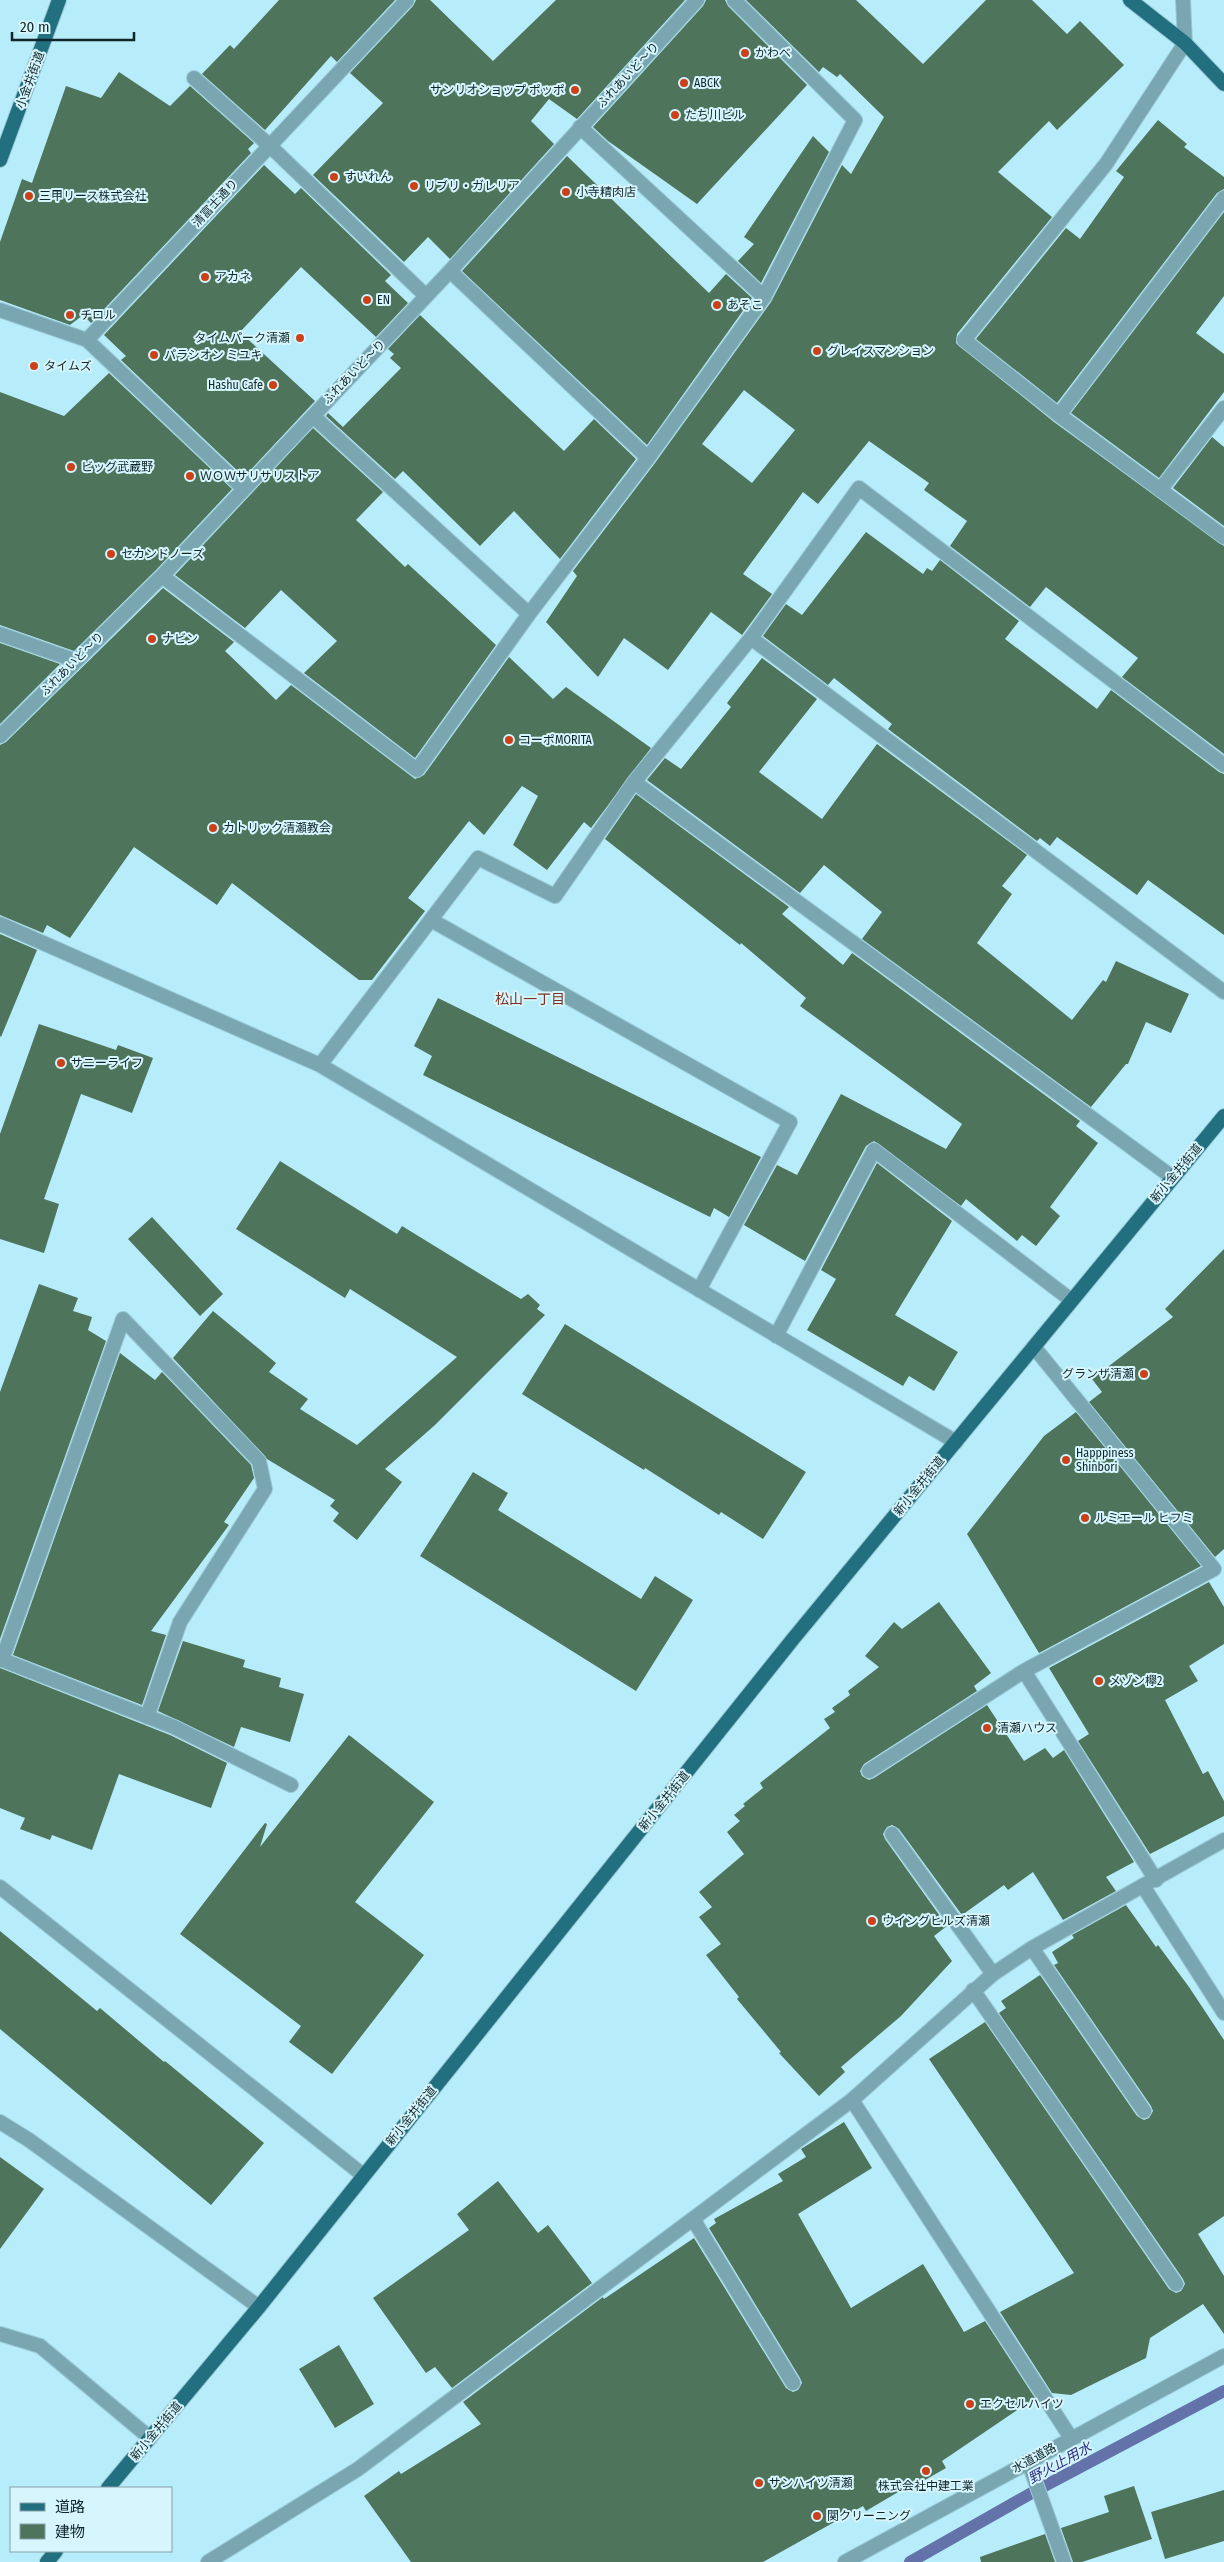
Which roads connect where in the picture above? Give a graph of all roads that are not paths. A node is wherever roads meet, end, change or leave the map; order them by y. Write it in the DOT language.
graph roads {
  1 [pos="59,0"];
  2 [pos="406,0"];
  3 [pos="697,0"];
  4 [pos="734,0"];
  5 [pos="1130,0"];
  6 [pos="1183,0"];
  7 [pos="1186,43"];
  8 [pos="194,78"];
  9 [pos="1224,84"];
  10 [pos="580,127"];
  11 [pos="270,146"];
  12 [pos="0,160"];
  13 [pos="1224,198"];
  14 [pos="450,271"];
  15 [pos="426,296"];
  16 [pos="764,297"];
  17 [pos="0,310"];
  18 [pos="87,340"];
  19 [pos="1224,408"];
  20 [pos="1059,415"];
  21 [pos="313,416"];
  22 [pos="648,458"];
  23 [pos="244,489"];
  24 [pos="1160,490"];
  25 [pos="1224,537"];
  26 [pos="162,576"];
  27 [pos="529,614"];
  28 [pos="0,634"];
  29 [pos="751,638"];
  30 [pos="74,660"];
  31 [pos="0,736"];
  32 [pos="1224,765"];
  33 [pos="634,782"];
  34 [pos="431,920"];
  35 [pos="0,924"];
  36 [pos="1224,992"];
  37 [pos="320,1065"];
  38 [pos="1224,1116"];
  39 [pos="1172,1177"];
  40 [pos="699,1290"];
  41 [pos="1071,1300"];
  42 [pos="776,1336"];
  43 [pos="1034,1347"];
  44 [pos="956,1442"];
  45 [pos="1,1660"];
  46 [pos="1024,1671"];
  47 [pos="147,1717"];
  48 [pos="869,1771"];
  49 [pos="291,1786"];
  50 [pos="892,1834"];
  51 [pos="1224,1840"];
  52 [pos="1156,1880"];
  53 [pos="1143,1886"];
  54 [pos="0,1887"];
  55 [pos="1032,1948"];
  56 [pos="993,1974"];
  57 [pos="973,1990"];
  58 [pos="1224,2013"];
  59 [pos="852,2100"];
  60 [pos="1144,2111"];
  61 [pos="0,2122"];
  62 [pos="363,2175"];
  63 [pos="693,2219"];
  64 [pos="1176,2284"];
  65 [pos="259,2307"];
  66 [pos="0,2334"];
  67 [pos="1224,2356"];
  68 [pos="794,2383"];
  69 [pos="150,2438"];
  70 [pos="1071,2438"];
  71 [pos="1028,2461"];
  72 [pos="109,2487"];
  73 [pos="55,2552"];
  74 [pos="47,2562"];
  75 [pos="208,2562"];
  76 [pos="845,2562"];
  77 [pos="1064,2562"];
  1 -- 12 [label="main road, 小金井街道"];
  2 -- 11 [label="street, 清富士通り"];
  3 -- 10 [label="street, ふれあいど～り"];
  4 -- 16 [label="street"];
  5 -- 7 [label="main road"];
  6 -- 7 [label="street"];
  7 -- 9 [label="main road"];
  7 -- 20 [label="street"];
  8 -- 11 [label="street"];
  10 -- 14 [label="street, ふれあいど～り"];
  10 -- 16 [label="street"];
  11 -- 15 [label="street"];
  11 -- 18 [label="street, 清富士通り"];
  13 -- 20 [label="street"];
  14 -- 15 [label="street, ふれあいど～り"];
  14 -- 22 [label="street"];
  15 -- 21 [label="street, ふれあいど～り"];
  16 -- 22 [label="street"];
  17 -- 18 [label="street"];
  18 -- 23 [label="street"];
  19 -- 24 [label="street"];
  20 -- 24 [label="street"];
  21 -- 23 [label="street, ふれあいど～り"];
  21 -- 27 [label="street"];
  22 -- 27 [label="street"];
  23 -- 26 [label="street, ふれあいど～り"];
  24 -- 25 [label="street"];
  26 -- 27 [label="street"];
  26 -- 30 [label="street, ふれあいど～り"];
  28 -- 30 [label="street"];
  29 -- 32 [label="street"];
  29 -- 33 [label="street"];
  29 -- 36 [label="street"];
  30 -- 31 [label="street, ふれあいど～り"];
  33 -- 34 [label="street"];
  33 -- 39 [label="street"];
  34 -- 37 [label="street"];
  34 -- 40 [label="street"];
  35 -- 37 [label="street"];
  37 -- 40 [label="street"];
  38 -- 39 [label="main road, 新小金井街道"];
  39 -- 41 [label="main road, 新小金井街道"];
  40 -- 42 [label="street"];
  41 -- 42 [label="street"];
  41 -- 43 [label="main road, 新小金井街道"];
  42 -- 44 [label="street"];
  43 -- 44 [label="main road, 新小金井街道"];
  43 -- 46 [label="street"];
  44 -- 62 [label="main road, 新小金井街道"];
  45 -- 47 [label="street"];
  45 -- 47 [label="street"];
  46 -- 48 [label="street"];
  46 -- 52 [label="street"];
  47 -- 49 [label="street"];
  50 -- 56 [label="street"];
  51 -- 52 [label="street"];
  52 -- 53 [label="street"];
  53 -- 55 [label="street"];
  53 -- 58 [label="street"];
  54 -- 62 [label="street"];
  55 -- 56 [label="street"];
  55 -- 60 [label="street"];
  56 -- 57 [label="street"];
  57 -- 59 [label="street"];
  57 -- 64 [label="street"];
  59 -- 63 [label="street"];
  59 -- 70 [label="street"];
  61 -- 65 [label="street"];
  62 -- 65 [label="main road, 新小金井街道"];
  63 -- 68 [label="street"];
  63 -- 75 [label="street"];
  65 -- 69 [label="main road, 新小金井街道"];
  66 -- 69 [label="street"];
  67 -- 70 [label="street, 水道道路"];
  69 -- 72 [label="main road, 新小金井街道"];
  70 -- 71 [label="street, 水道道路"];
  71 -- 76 [label="street, 水道道路"];
  71 -- 77 [label="street"];
  73 -- 74 [label="main road"];
}
